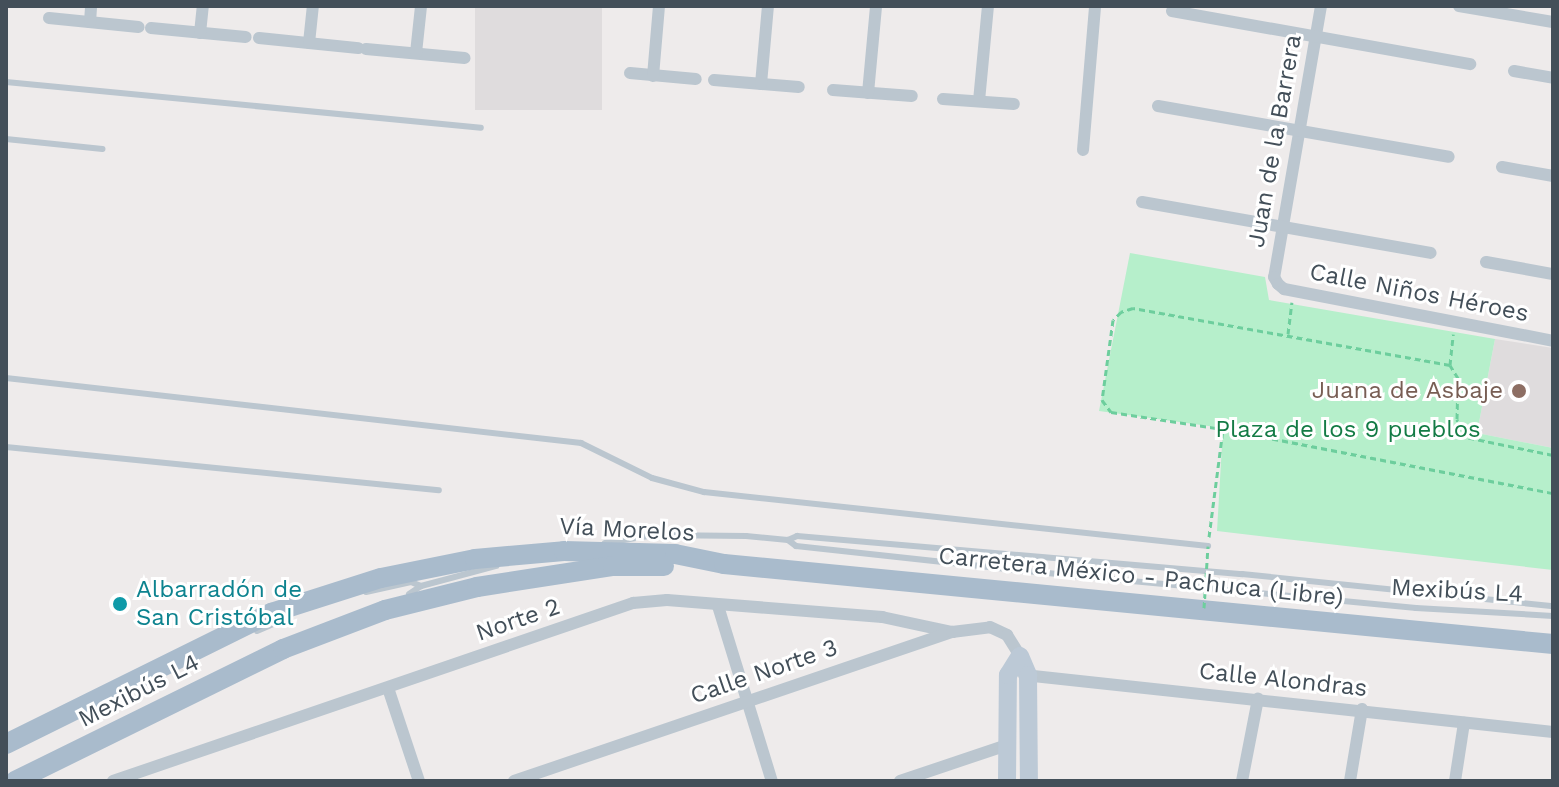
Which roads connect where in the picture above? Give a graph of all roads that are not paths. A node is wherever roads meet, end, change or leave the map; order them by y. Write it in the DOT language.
graph roads {
  1 [pos="91,6"];
  2 [pos="203,6"];
  3 [pos="313,6"];
  4 [pos="421,6"];
  5 [pos="659,6"];
  6 [pos="768,6"];
  7 [pos="876,6"];
  8 [pos="988,6"];
  9 [pos="1095,6"];
  10 [pos="1321,6"];
  11 [pos="1459,6"];
  12 [pos="1490,9"];
  13 [pos="1172,11"];
  14 [pos="49,18"];
  15 [pos="90,22"];
  16 [pos="1553,22"];
  17 [pos="200,33"];
  18 [pos="1316,35"];
  19 [pos="309,43"];
  20 [pos="416,53"];
  21 [pos="465,58"];
  22 [pos="1470,64"];
  23 [pos="1514,71"];
  24 [pos="630,73"];
  25 [pos="653,76"];
  26 [pos="1553,78"];
  27 [pos="696,79"];
  28 [pos="714,80"];
  29 [pos="6,82"];
  30 [pos="761,84"];
  31 [pos="799,87"];
  32 [pos="833,90"];
  33 [pos="868,93"];
  34 [pos="912,96"];
  35 [pos="943,99"];
  36 [pos="979,101"];
  37 [pos="1014,104"];
  38 [pos="1158,106"];
  39 [pos="481,128"];
  40 [pos="1299,131"];
  41 [pos="6,139"];
  42 [pos="102,149"];
  43 [pos="1083,150"];
  44 [pos="1449,157"];
  45 [pos="1502,167"];
  46 [pos="1553,176"];
  47 [pos="1142,202"];
  48 [pos="1283,226"];
  49 [pos="1431,253"];
  50 [pos="1486,262"];
  51 [pos="1553,274"];
  52 [pos="1278,284"];
  53 [pos="1553,341"];
  54 [pos="6,378"];
  55 [pos="6,447"];
  56 [pos="439,490"];
  57 [pos="788,540"];
  58 [pos="1208,546"];
  59 [pos="564,551"];
  60 [pos="724,564"];
  61 [pos="421,586"];
  62 [pos="718,606"];
  63 [pos="1553,606"];
  64 [pos="1553,616"];
  65 [pos="312,628"];
  66 [pos="952,632"];
  67 [pos="284,638"];
  68 [pos="1553,644"];
  69 [pos="1020,656"];
  70 [pos="1008,675"];
  71 [pos="1028,675"];
  72 [pos="388,688"];
  73 [pos="1258,699"];
  74 [pos="747,700"];
  75 [pos="1362,709"];
  76 [pos="1464,723"];
  77 [pos="1553,732"];
  78 [pos="6,744"];
  79 [pos="1007,745"];
  80 [pos="6,754"];
  81 [pos="6,777"];
  82 [pos="15,781"];
  83 [pos="113,781"];
  84 [pos="419,781"];
  85 [pos="514,781"];
  86 [pos="772,781"];
  87 [pos="900,781"];
  88 [pos="1007,781"];
  89 [pos="1029,781"];
  90 [pos="1242,781"];
  91 [pos="1350,781"];
  92 [pos="1455,781"];
  1 -- 15 [label="street"];
  2 -- 17 [label="street"];
  3 -- 19 [label="street"];
  4 -- 20 [label="street"];
  5 -- 25 [label="street"];
  6 -- 30 [label="street"];
  7 -- 33 [label="street"];
  8 -- 36 [label="street"];
  9 -- 43 [label="street"];
  10 -- 18 [label="street, Juan de la Barrera"];
  11 -- 12 [label="street"];
  12 -- 16 [label="street"];
  13 -- 18 [label="street"];
  14 -- 15 [label="street"];
  15 -- 17 [label="street"];
  17 -- 19 [label="street"];
  18 -- 22 [label="street"];
  18 -- 40 [label="street, Juan de la Barrera"];
  19 -- 20 [label="street"];
  20 -- 21 [label="street"];
  23 -- 26 [label="street"];
  24 -- 25 [label="street"];
  25 -- 27 [label="street"];
  28 -- 30 [label="street"];
  29 -- 39 [label="lane"];
  30 -- 31 [label="street"];
  32 -- 33 [label="street"];
  33 -- 34 [label="street"];
  35 -- 36 [label="street"];
  36 -- 37 [label="street"];
  38 -- 40 [label="street"];
  40 -- 44 [label="street"];
  40 -- 48 [label="street, Juan de la Barrera"];
  41 -- 42 [label="lane"];
  45 -- 46 [label="street"];
  47 -- 48 [label="street"];
  48 -- 49 [label="street"];
  48 -- 52 [label="street, Juan de la Barrera"];
  50 -- 51 [label="street"];
  52 -- 53 [label="street, Calle Niños Héroes"];
  54 -- 58 [label="lane"];
  55 -- 56 [label="lane"];
  57 -- 59 [label="lane, Mexibús L4"];
  57 -- 63 [label="lane, Mexibús L4"];
  57 -- 64 [label="lane, Mexibús L4"];
  59 -- 60 [label="main road, Vía Morelos"];
  59 -- 61 [label="lane, Mexibús L4"];
  59 -- 78 [label="main road, Vía Morelos"];
  60 -- 68 [label="main road, Carretera México - Pachuca (Libre)"];
  60 -- 82 [label="main road, Vía Morelos"];
  61 -- 65 [label="lane, Mexibús L4"];
  61 -- 80 [label="lane, Mexibús L4"];
  62 -- 66 [label="street, Norte 2"];
  62 -- 72 [label="street, Norte 2"];
  62 -- 74 [label="street"];
  66 -- 69 [label="street, Calle Norte 3"];
  66 -- 74 [label="street, Calle Norte 3"];
  67 -- 81 [label="lane, Mexibús L4"];
  69 -- 70 [label="street"];
  69 -- 71 [label="street"];
  70 -- 71 [label="street, Calle Alondras"];
  70 -- 79 [label="street"];
  71 -- 73 [label="street, Calle Alondras"];
  71 -- 89 [label="street"];
  72 -- 83 [label="street, Norte 2"];
  72 -- 84 [label="street"];
  73 -- 75 [label="street, Calle Alondras"];
  73 -- 90 [label="street"];
  74 -- 85 [label="street, Calle Norte 3"];
  74 -- 86 [label="street"];
  75 -- 76 [label="street, Calle Alondras"];
  75 -- 91 [label="street"];
  76 -- 77 [label="street, Calle Alondras"];
  76 -- 92 [label="street"];
  79 -- 87 [label="street"];
  79 -- 88 [label="street"];
}
